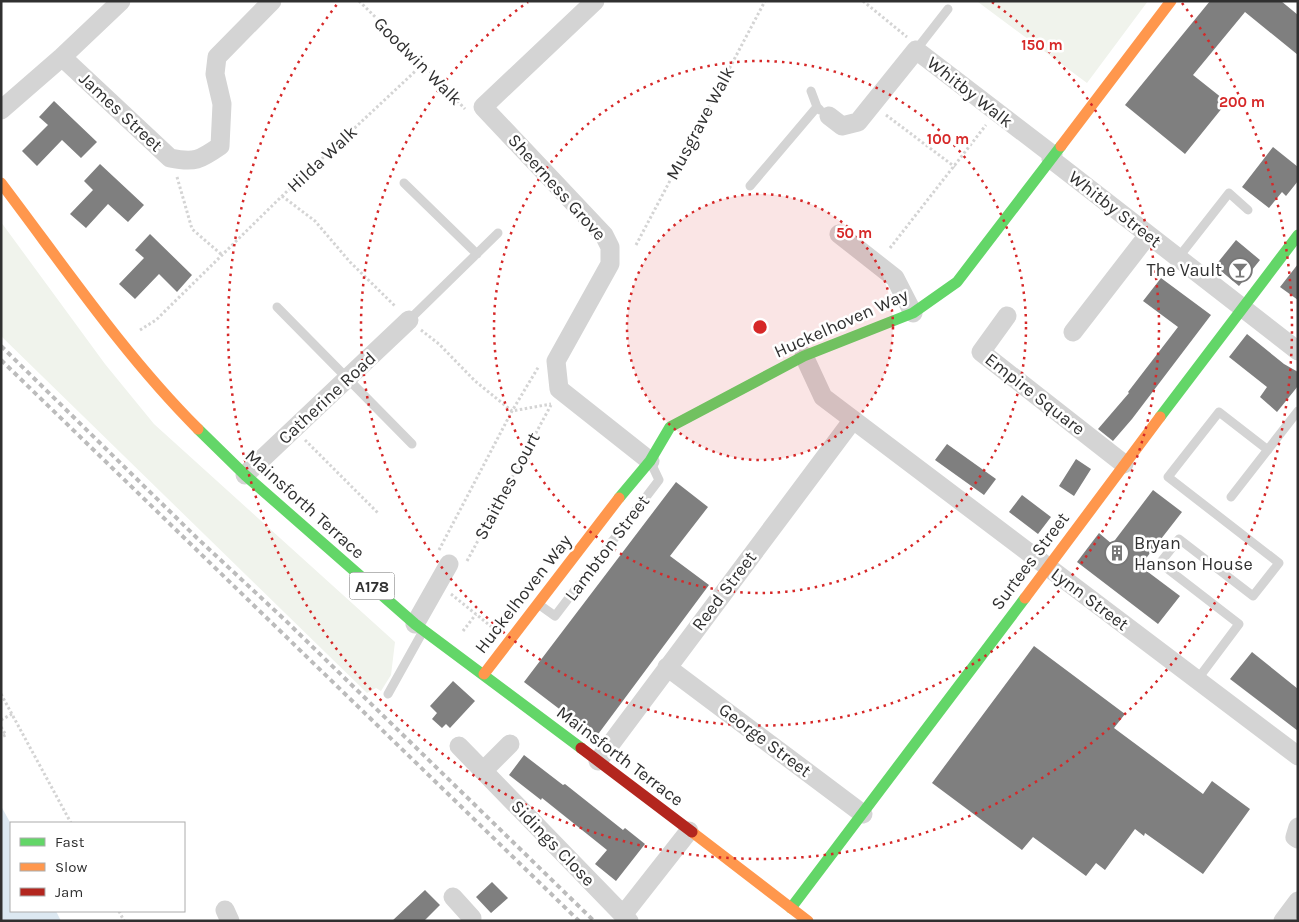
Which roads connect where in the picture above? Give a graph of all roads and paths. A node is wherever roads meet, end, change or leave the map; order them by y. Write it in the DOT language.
graph roads {
  1 [pos="120,1"];
  2 [pos="272,1"];
  3 [pos="359,1"];
  4 [pos="595,1"];
  5 [pos="765,1"];
  6 [pos="863,1"];
  7 [pos="1171,1"];
  8 [pos="948,9"];
  9 [pos="914,45"];
  10 [pos="62,57"];
  11 [pos="423,64"];
  12 [pos="811,91"];
  13 [pos="483,107"];
  14 [pos="1,110"];
  15 [pos="823,112"];
  16 [pos="886,115"];
  17 [pos="988,122"];
  18 [pos="1052,157"];
  19 [pos="170,158"];
  20 [pos="955,167"];
  21 [pos="1,183"];
  22 [pos="404,183"];
  23 [pos="750,186"];
  24 [pos="1248,210"];
  25 [pos="498,234"];
  26 [pos="839,234"];
  27 [pos="1148,235"];
  28 [pos="1298,236"];
  29 [pos="636,245"];
  30 [pos="890,248"];
  31 [pos="477,254"];
  32 [pos="222,256"];
  33 [pos="1178,258"];
  34 [pos="277,307"];
  35 [pos="1241,308"];
  36 [pos="912,313"];
  37 [pos="1007,316"];
  38 [pos="409,320"];
  39 [pos="140,331"];
  40 [pos="1073,332"];
  41 [pos="1298,351"];
  42 [pos="804,356"];
  43 [pos="556,361"];
  44 [pos="347,379"];
  45 [pos="559,389"];
  46 [pos="1298,410"];
  47 [pos="852,421"];
  48 [pos="294,429"];
  49 [pos="412,444"];
  50 [pos="1268,450"];
  51 [pos="650,461"];
  52 [pos="1124,464"];
  53 [pos="245,475"];
  54 [pos="1231,497"];
  55 [pos="379,514"];
  56 [pos="443,559"];
  57 [pos="1048,567"];
  58 [pos="447,591"];
  59 [pos="538,605"];
  60 [pos="476,614"];
  61 [pos="419,627"];
  62 [pos="496,630"];
  63 [pos="460,634"];
  64 [pos="667,667"];
  65 [pos="484,674"];
  66 [pos="1197,680"];
  67 [pos="1,694"];
  68 [pos="388,694"];
  69 [pos="12,714"];
  70 [pos="1,720"];
  71 [pos="1,727"];
  72 [pos="1,737"];
  73 [pos="510,744"];
  74 [pos="459,746"];
  75 [pos="1298,756"];
  76 [pos="598,761"];
  77 [pos="483,771"];
  78 [pos="863,814"];
  79 [pos="70,822"];
  80 [pos="1298,827"];
  81 [pos="689,830"];
  82 [pos="1298,839"];
  83 [pos="453,896"];
  84 [pos="1298,901"];
  85 [pos="791,908"];
  86 [pos="626,918"];
  87 [pos="472,920"];
  88 [pos="808,921"];
  89 [pos="1282,921"];
  1 -- 10 [label="street"];
  2 -- 19 [label="street, James Street"];
  3 -- 11 [label="path, Goodwin Walk"];
  4 -- 13 [label="street"];
  5 -- 29 [label="path, Musgrave Walk"];
  6 -- 9 [label="path"];
  7 -- 18 [label="street, Huckelhoven Way"];
  8 -- 9 [label="lane"];
  9 -- 15 [label="street, Whitby Walk"];
  9 -- 18 [label="street, Whitby Walk"];
  10 -- 14 [label="street"];
  10 -- 19 [label="street, James Street"];
  11 -- 13 [label="path, Goodwin Walk"];
  11 -- 32 [label="path, Hilda Walk"];
  12 -- 15 [label="lane"];
  13 -- 43 [label="street, Sheerness Grove"];
  15 -- 23 [label="lane"];
  16 -- 20 [label="path"];
  17 -- 20 [label="path, Whitby Walk"];
  18 -- 27 [label="street, Whitby Street"];
  18 -- 36 [label="street, Huckelhoven Way"];
  19 -- 32 [label="path"];
  20 -- 30 [label="path, Whitby Walk"];
  21 -- 53 [label="street, Mainsforth Terrace / A178"];
  22 -- 31 [label="lane"];
  24 -- 33 [label="lane"];
  25 -- 31 [label="lane"];
  26 -- 36 [label="street"];
  27 -- 33 [label="street, Whitby Street"];
  27 -- 40 [label="street"];
  28 -- 35 [label="street, Surtees Street"];
  31 -- 38 [label="lane"];
  32 -- 39 [label="path, Hilda Walk"];
  33 -- 35 [label="street, Whitby Street"];
  34 -- 44 [label="lane"];
  35 -- 41 [label="street, Whitby Street"];
  35 -- 52 [label="street, Surtees Street"];
  36 -- 42 [label="street, Huckelhoven Way"];
  37 -- 52 [label="street, Empire Square"];
  38 -- 44 [label="street, Catherine Road"];
  42 -- 47 [label="street, Lynn Street"];
  42 -- 51 [label="street, Huckelhoven Way"];
  43 -- 45 [label="street"];
  43 -- 56 [label="path"];
  44 -- 48 [label="street, Catherine Road"];
  44 -- 49 [label="lane"];
  45 -- 51 [label="street"];
  45 -- 56 [label="path, Staithes Court"];
  46 -- 50 [label="lane"];
  47 -- 57 [label="street, Lynn Street"];
  47 -- 64 [label="street, Reed Street"];
  48 -- 53 [label="street, Catherine Road"];
  48 -- 55 [label="path"];
  50 -- 54 [label="lane"];
  50 -- 66 [label="lane"];
  51 -- 59 [label="street, Huckelhoven Way"];
  51 -- 59 [label="lane, Lambton Street"];
  52 -- 57 [label="street, Surtees Street"];
  53 -- 61 [label="street, Mainsforth Terrace / A178"];
  56 -- 61 [label="street"];
  57 -- 66 [label="street, Lynn Street"];
  57 -- 78 [label="street, Surtees Street"];
  58 -- 60 [label="path"];
  59 -- 65 [label="street, Huckelhoven Way"];
  60 -- 62 [label="path"];
  60 -- 63 [label="path"];
  61 -- 65 [label="street, Mainsforth Terrace / A178"];
  61 -- 68 [label="lane"];
  64 -- 76 [label="street, Reed Street"];
  64 -- 78 [label="street, George Street"];
  65 -- 76 [label="street, Mainsforth Terrace / A178"];
  66 -- 75 [label="street, Lynn Street"];
  67 -- 69 [label="path"];
  69 -- 70 [label="path"];
  69 -- 79 [label="path"];
  71 -- 72 [label="path"];
  73 -- 77 [label="street"];
  74 -- 77 [label="street, Sidings Close"];
  76 -- 81 [label="street, Mainsforth Terrace / A178"];
  77 -- 86 [label="street, Sidings Close"];
  78 -- 85 [label="street, Surtees Street"];
  80 -- 82 [label="street"];
  81 -- 85 [label="street, Mainsforth Terrace / A178"];
  81 -- 86 [label="street, Sidings Close"];
  83 -- 87 [label="street"];
  84 -- 89 [label="street"];
  85 -- 88 [label="street, Mainsforth Terrace / A178"];
}
